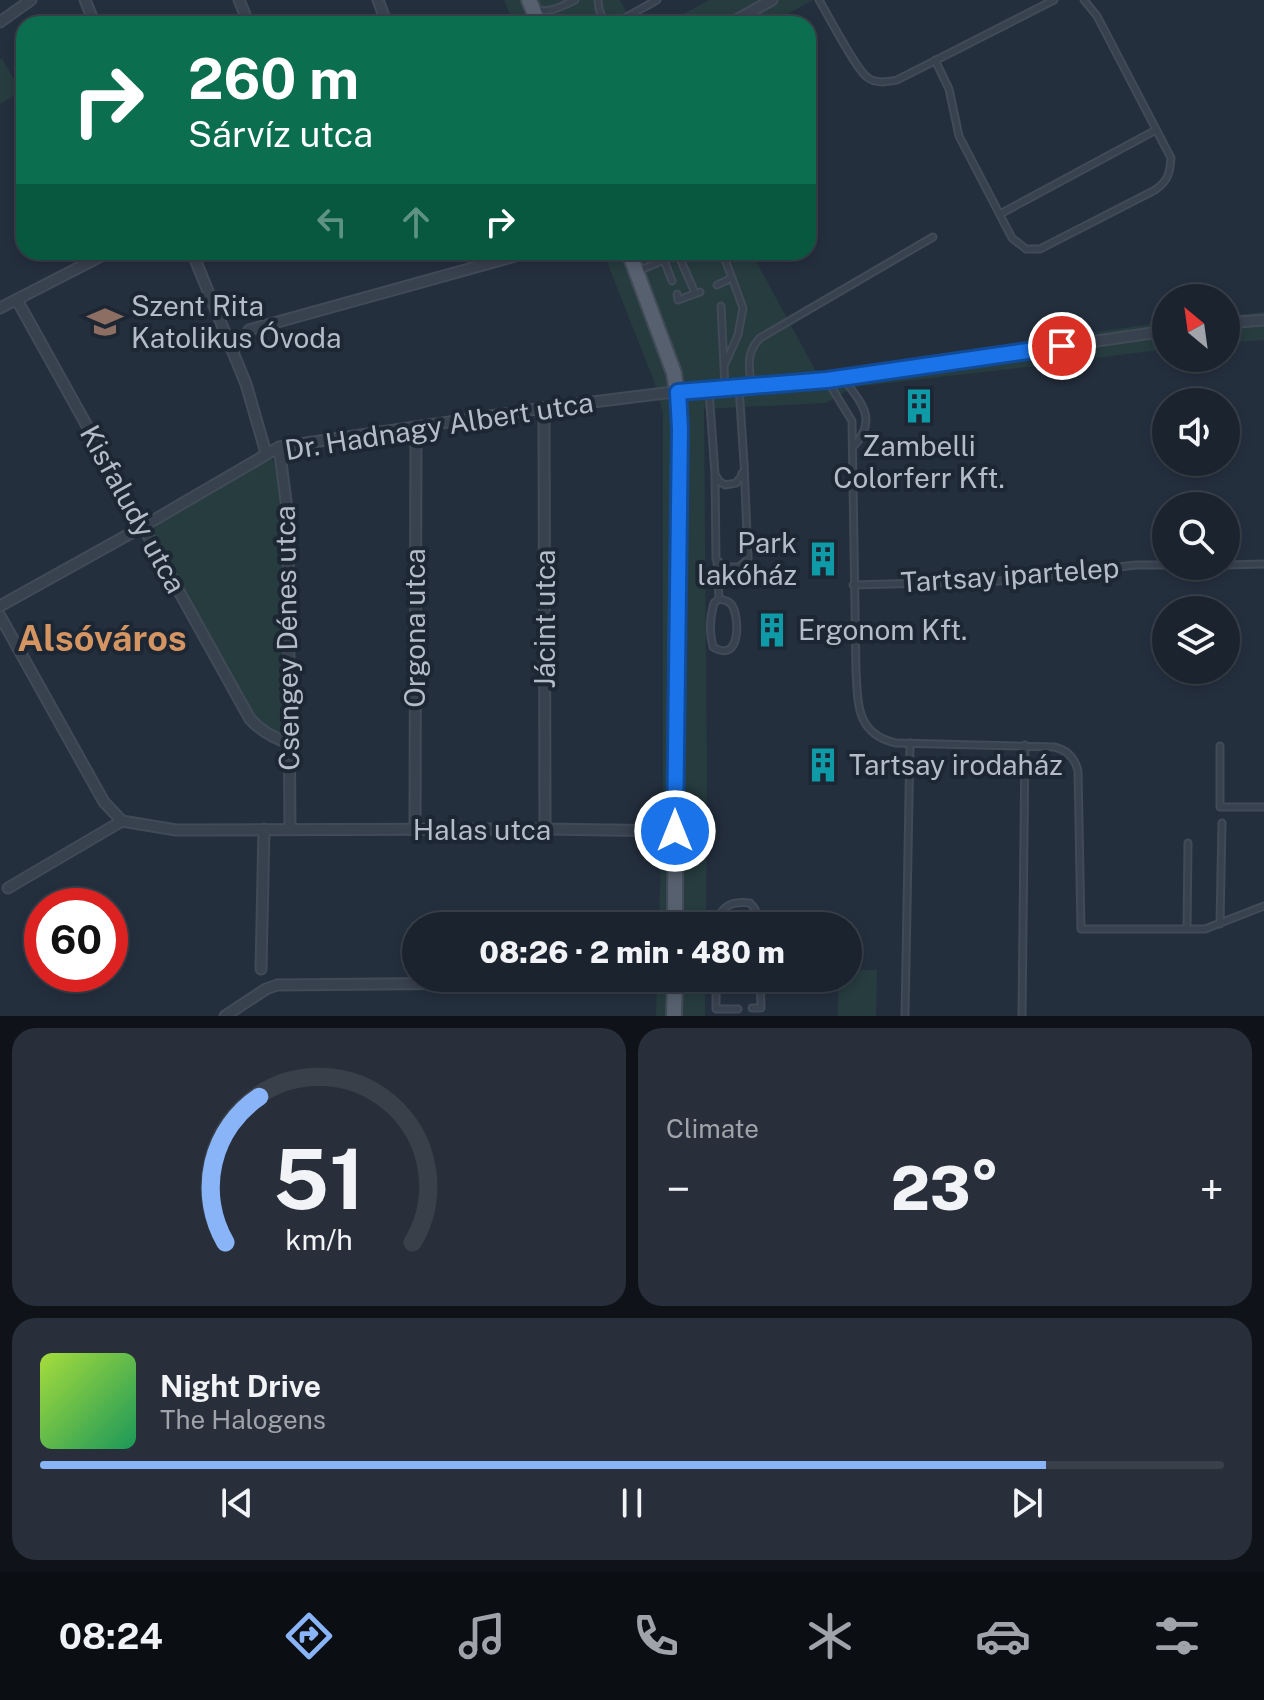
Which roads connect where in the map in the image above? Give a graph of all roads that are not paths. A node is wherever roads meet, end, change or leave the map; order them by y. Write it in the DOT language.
graph roads {
  1 [pos="31,0"];
  2 [pos="575,0"];
  3 [pos="657,0"];
  4 [pos="772,0"];
  5 [pos="819,0"];
  6 [pos="1054,0"];
  7 [pos="1084,0"];
  8 [pos="531,4"];
  9 [pos="628,16"];
  10 [pos="743,16"];
  11 [pos="0,22"];
  12 [pos="935,60"];
  13 [pos="1156,130"];
  14 [pos="1000,214"];
  15 [pos="933,237"];
  16 [pos="94,260"];
  17 [pos="195,260"];
  18 [pos="501,260"];
  19 [pos="632,260"];
  20 [pos="664,260"];
  21 [pos="683,260"];
  22 [pos="725,260"];
  23 [pos="637,271"];
  24 [pos="732,278"];
  25 [pos="672,281"];
  26 [pos="717,285"];
  27 [pos="677,294"];
  28 [pos="17,300"];
  29 [pos="721,306"];
  30 [pos="0,308"];
  31 [pos="1264,320"];
  32 [pos="1240,322"];
  33 [pos="249,330"];
  34 [pos="1152,333"];
  35 [pos="725,364"];
  36 [pos="843,378"];
  37 [pos="827,380"];
  38 [pos="751,385"];
  39 [pos="739,387"];
  40 [pos="725,388"];
  41 [pos="709,390"];
  42 [pos="678,392"];
  43 [pos="544,408"];
  44 [pos="416,427"];
  45 [pos="279,447"];
  46 [pos="853,448"];
  47 [pos="266,453"];
  48 [pos="744,462"];
  49 [pos="715,474"];
  50 [pos="142,527"];
  51 [pos="717,560"];
  52 [pos="1264,564"];
  53 [pos="1152,565"];
  54 [pos="1240,565"];
  55 [pos="853,585"];
  56 [pos="719,599"];
  57 [pos="0,606"];
  58 [pos="0,616"];
  59 [pos="289,743"];
  60 [pos="910,743"];
  61 [pos="1025,745"];
  62 [pos="1220,746"];
  63 [pos="1264,807"];
  64 [pos="122,821"];
  65 [pos="1222,823"];
  66 [pos="264,829"];
  67 [pos="290,829"];
  68 [pos="545,829"];
  69 [pos="415,830"];
  70 [pos="675,831"];
  71 [pos="1188,843"];
  72 [pos="8,888"];
  73 [pos="1264,906"];
  74 [pos="675,912"];
  75 [pos="721,912"];
  76 [pos="755,912"];
  77 [pos="1220,924"];
  78 [pos="1187,929"];
  79 [pos="261,969"];
  80 [pos="402,984"];
  81 [pos="675,992"];
  82 [pos="716,992"];
  83 [pos="760,992"];
  84 [pos="752,1008"];
  85 [pos="738,1009"];
  86 [pos="226,1015"];
  87 [pos="674,1016"];
  88 [pos="905,1016"];
  89 [pos="1022,1016"];
  1 -- 11 [label="street"];
  2 -- 8 [label="lane"];
  3 -- 9 [label="lane"];
  4 -- 10 [label="street"];
  5 -- 12 [label="lane"];
  6 -- 12 [label="lane"];
  7 -- 13 [label="lane"];
  12 -- 14 [label="lane"];
  13 -- 14 [label="lane"];
  13 -- 14 [label="lane"];
  15 -- 38 [label="lane"];
  16 -- 28 [label="street"];
  17 -- 47 [label="street"];
  18 -- 33 [label="street"];
  19 -- 23 [label="main road"];
  20 -- 23 [label="lane"];
  20 -- 25 [label="lane"];
  21 -- 27 [label="lane"];
  22 -- 24 [label="lane"];
  23 -- 42 [label="main road"];
  24 -- 26 [label="lane"];
  24 -- 35 [label="lane"];
  28 -- 30 [label="street"];
  28 -- 50 [label="street, Kisfaludy utca"];
  29 -- 35 [label="lane"];
  31 -- 32 [label="street"];
  34 -- 36 [label="street, Dr. Hadnagy Albert utca"];
  35 -- 40 [label="lane"];
  36 -- 37 [label="street, Dr. Hadnagy Albert utca"];
  36 -- 46 [label="lane"];
  37 -- 38 [label="street, Dr. Hadnagy Albert utca"];
  37 -- 46 [label="lane"];
  38 -- 39 [label="street, Dr. Hadnagy Albert utca"];
  39 -- 40 [label="street, Dr. Hadnagy Albert utca"];
  39 -- 48 [label="lane"];
  40 -- 41 [label="street, Dr. Hadnagy Albert utca"];
  41 -- 42 [label="street, Dr. Hadnagy Albert utca"];
  41 -- 49 [label="lane"];
  42 -- 43 [label="street, Dr. Hadnagy Albert utca"];
  42 -- 70 [label="main road"];
  43 -- 44 [label="street, Dr. Hadnagy Albert utca"];
  43 -- 68 [label="street, Jácint utca"];
  44 -- 45 [label="street, Dr. Hadnagy Albert utca"];
  44 -- 69 [label="street, Orgona utca"];
  45 -- 47 [label="street, Dr. Hadnagy Albert utca"];
  45 -- 59 [label="street, Csengey Dénes utca"];
  46 -- 55 [label="lane"];
  47 -- 50 [label="street, Dr. Hadnagy Albert utca"];
  48 -- 49 [label="lane"];
  48 -- 51 [label="lane"];
  49 -- 51 [label="lane"];
  50 -- 57 [label="street, Dr. Hadnagy Albert utca"];
  50 -- 59 [label="street, Kisfaludy utca"];
  51 -- 56 [label="lane"];
  52 -- 54 [label="lane"];
  53 -- 55 [label="lane, Tartsay ipartelep"];
  55 -- 60 [label="lane"];
  56 -- 56 [label="lane"];
  58 -- 64 [label="street"];
  59 -- 67 [label="street, Csengey Dénes utca"];
  60 -- 61 [label="lane"];
  60 -- 88 [label="lane"];
  61 -- 78 [label="lane"];
  61 -- 89 [label="lane"];
  62 -- 63 [label="lane"];
  64 -- 66 [label="street, Halas utca"];
  64 -- 72 [label="street"];
  65 -- 77 [label="lane"];
  66 -- 67 [label="street, Halas utca"];
  66 -- 79 [label="street"];
  67 -- 69 [label="street, Halas utca"];
  68 -- 69 [label="street, Halas utca"];
  68 -- 70 [label="street, Halas utca"];
  70 -- 74 [label="main road"];
  71 -- 78 [label="lane"];
  73 -- 77 [label="lane"];
  75 -- 76 [label="lane"];
  77 -- 78 [label="lane"];
  80 -- 86 [label="street"];
  81 -- 87 [label="main road"];
  82 -- 85 [label="lane"];
  83 -- 84 [label="lane"];
}
